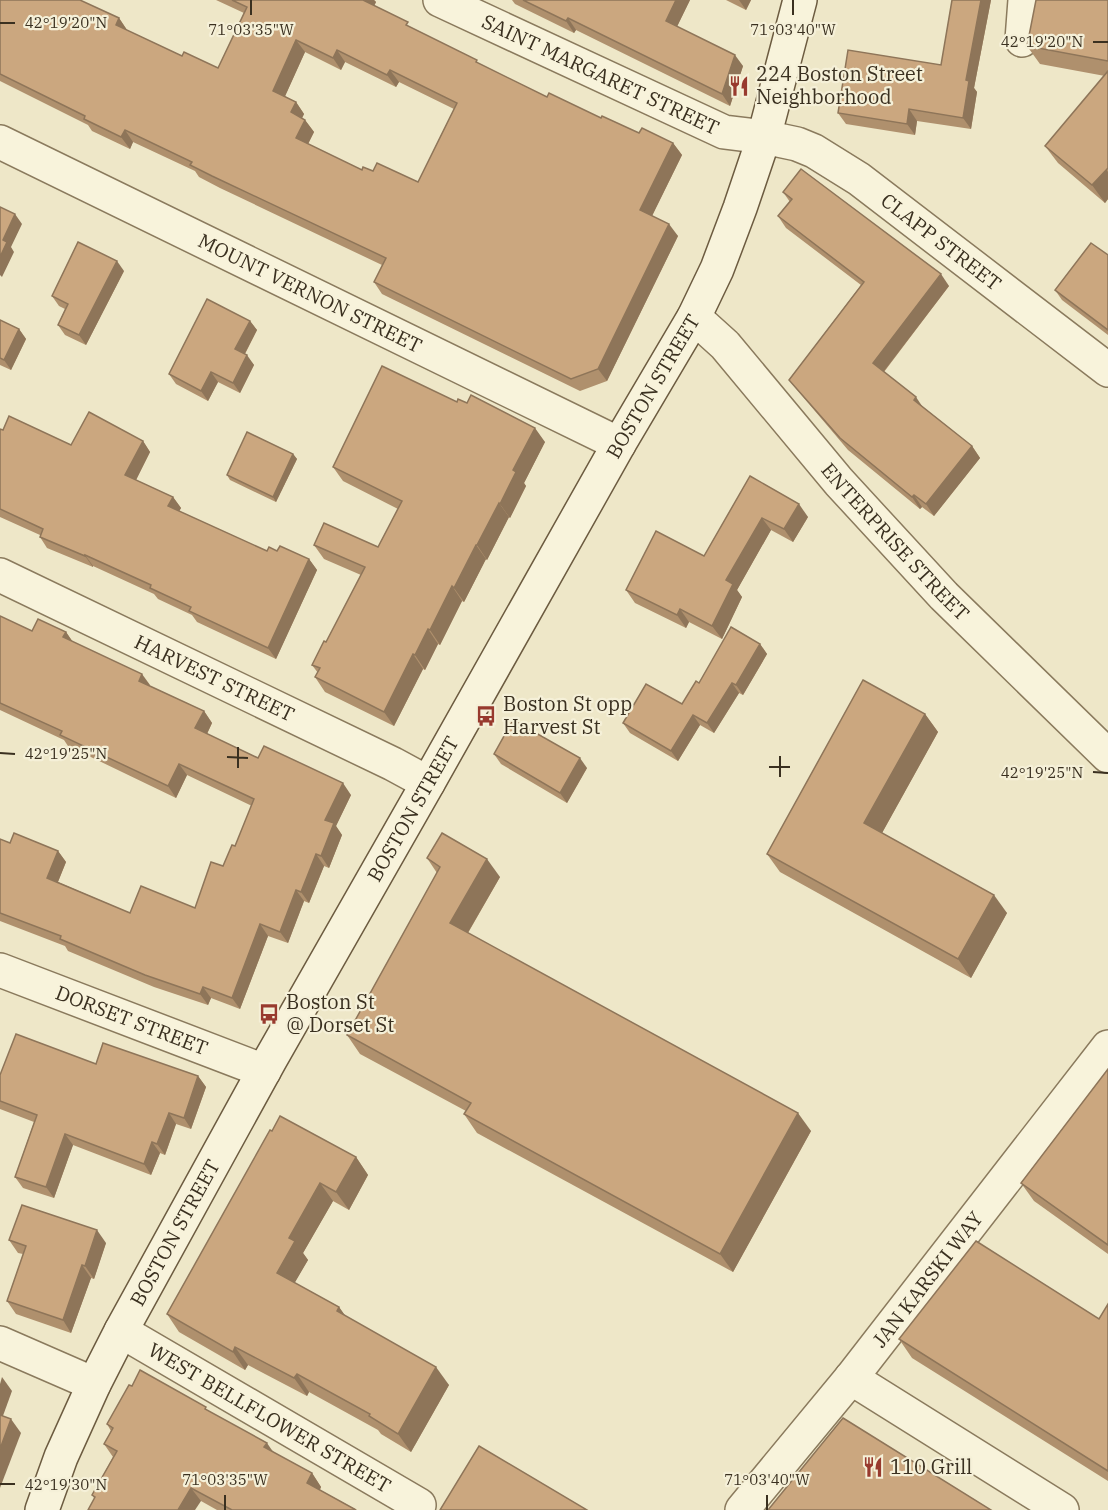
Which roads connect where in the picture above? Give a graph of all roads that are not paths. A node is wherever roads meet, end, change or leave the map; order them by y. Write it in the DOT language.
graph roads {
  1 [pos="440,0"];
  2 [pos="800,0"];
  3 [pos="1025,0"];
  4 [pos="1022,40"];
  5 [pos="764,137"];
  6 [pos="0,142"];
  7 [pos="694,316"];
  8 [pos="1108,370"];
  9 [pos="619,444"];
  10 [pos="0,575"];
  11 [pos="1108,756"];
  12 [pos="428,783"];
  13 [pos="0,970"];
  14 [pos="1108,1047"];
  15 [pos="264,1071"];
  16 [pos="121,1331"];
  17 [pos="0,1343"];
  18 [pos="851,1378"];
  19 [pos="94,1384"];
  20 [pos="419,1505"];
  21 [pos="42,1510"];
  22 [pos="742,1510"];
  23 [pos="1062,1510"];
  1 -- 5 [label="street, SAINT MARGARET STREET"];
  2 -- 5 [label="street, BOSTON STREET"];
  3 -- 4 [label="street"];
  5 -- 7 [label="street, BOSTON STREET"];
  5 -- 8 [label="street, CLAPP STREET"];
  6 -- 9 [label="street, MOUNT VERNON STREET"];
  7 -- 9 [label="street, BOSTON STREET"];
  7 -- 11 [label="street, ENTERPRISE STREET"];
  9 -- 12 [label="street, BOSTON STREET"];
  10 -- 12 [label="street, HARVEST STREET"];
  12 -- 15 [label="street, BOSTON STREET"];
  13 -- 15 [label="street, DORSET STREET"];
  14 -- 18 [label="street, JAN KARSKI WAY"];
  15 -- 16 [label="street, BOSTON STREET"];
  16 -- 19 [label="street, BOSTON STREET"];
  16 -- 20 [label="street, WEST BELLFLOWER STREET"];
  17 -- 19 [label="street"];
  18 -- 22 [label="street, JAN KARSKI WAY"];
  18 -- 23 [label="street"];
  19 -- 21 [label="street, BOSTON STREET"];
}
